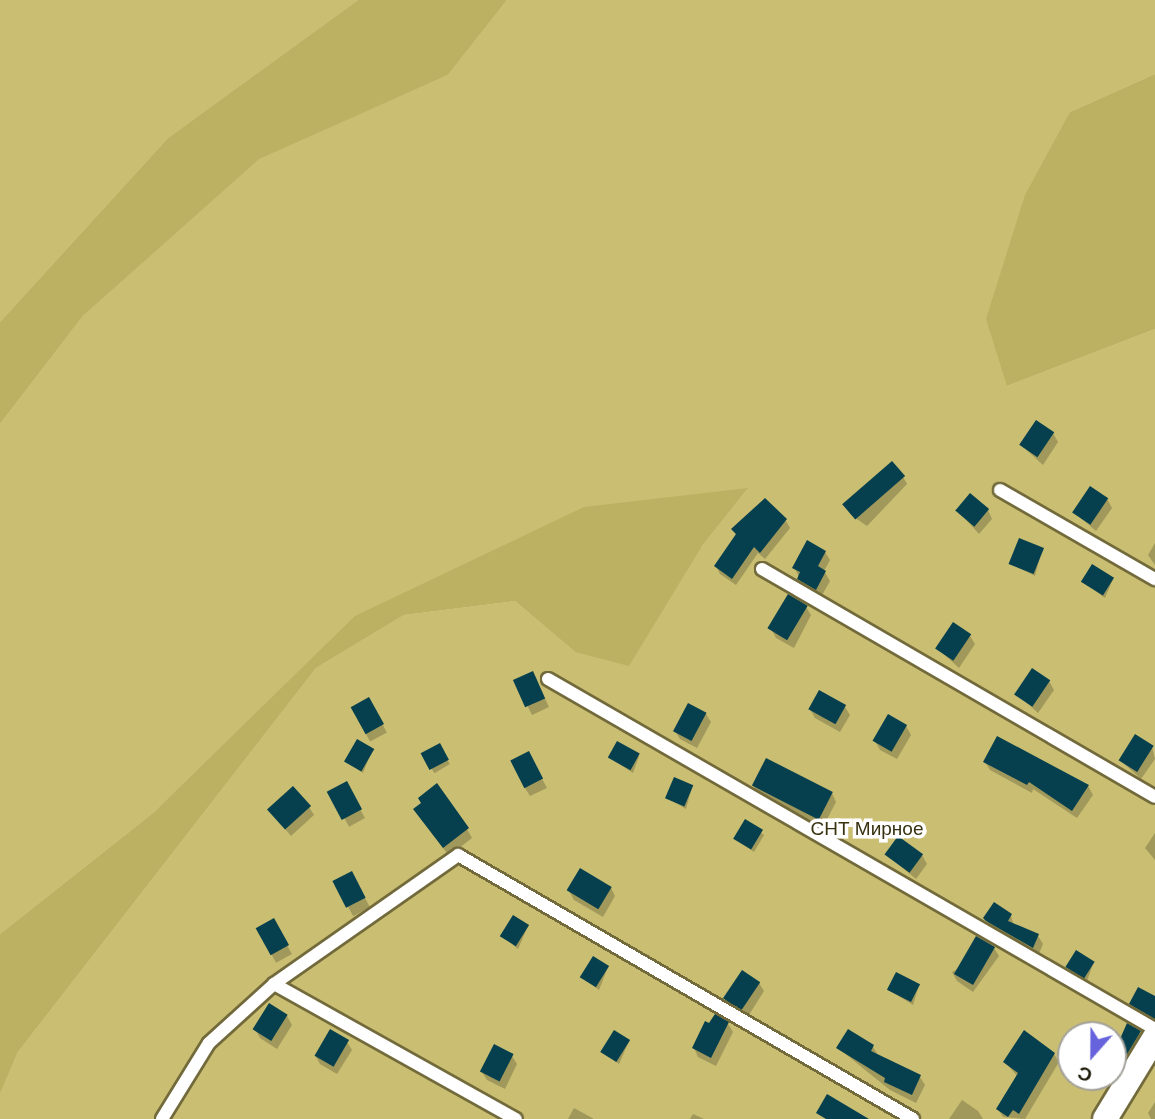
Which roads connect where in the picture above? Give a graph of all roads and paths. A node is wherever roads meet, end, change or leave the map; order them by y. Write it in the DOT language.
graph roads {
  1 [pos="1000,491"];
  2 [pos="762,569"];
  3 [pos="1155,579"];
  4 [pos="548,679"];
  5 [pos="1155,797"];
  6 [pos="274,984"];
  7 [pos="1155,1030"];
  8 [pos="1155,1037"];
  9 [pos="162,1119"];
  10 [pos="516,1119"];
  11 [pos="913,1119"];
  12 [pos="1105,1119"];
  1 -- 3 [label="lane"];
  2 -- 5 [label="lane"];
  4 -- 7 [label="lane"];
  6 -- 9 [label="lane"];
  6 -- 10 [label="lane"];
  6 -- 11 [label="lane"];
  8 -- 12 [label="street"];
}
